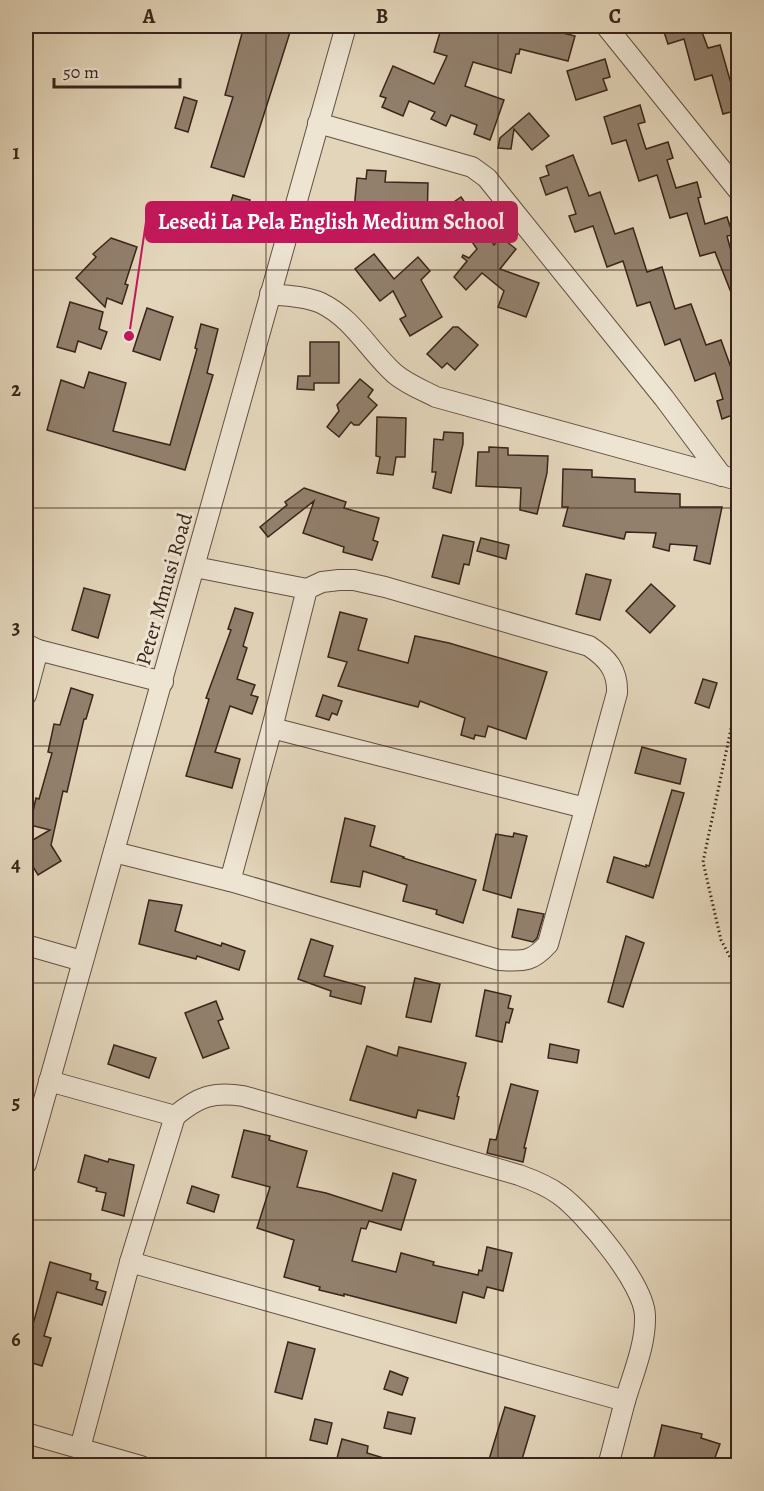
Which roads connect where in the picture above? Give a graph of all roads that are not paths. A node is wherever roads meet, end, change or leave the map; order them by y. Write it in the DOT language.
graph roads {
  1 [pos="346,26"];
  2 [pos="606,26"];
  3 [pos="318,123"];
  4 [pos="738,190"];
  5 [pos="270,294"];
  6 [pos="730,478"];
  7 [pos="195,567"];
  8 [pos="307,589"];
  9 [pos="32,647"];
  10 [pos="163,682"];
  11 [pos="26,695"];
  12 [pos="273,728"];
  13 [pos="585,808"];
  14 [pos="114,852"];
  15 [pos="230,881"];
  16 [pos="26,945"];
  17 [pos="82,961"];
  18 [pos="49,1081"];
  19 [pos="175,1116"];
  20 [pos="26,1164"];
  21 [pos="130,1262"];
  22 [pos="625,1401"];
  23 [pos="26,1433"];
  24 [pos="80,1448"];
  25 [pos="141,1466"];
  26 [pos="608,1466"];
  1 -- 3 [label="street, Peter Mmusi Road"];
  2 -- 4 [label="street"];
  3 -- 5 [label="street, Peter Mmusi Road"];
  3 -- 6 [label="street"];
  5 -- 6 [label="street"];
  5 -- 7 [label="street, Peter Mmusi Road"];
  7 -- 8 [label="street"];
  7 -- 10 [label="street, Peter Mmusi Road"];
  8 -- 12 [label="street"];
  8 -- 13 [label="street"];
  9 -- 10 [label="street"];
  9 -- 11 [label="street"];
  10 -- 14 [label="street, Peter Mmusi Road"];
  12 -- 13 [label="street"];
  12 -- 15 [label="street"];
  13 -- 15 [label="street"];
  14 -- 15 [label="street"];
  14 -- 17 [label="street, Peter Mmusi Road"];
  16 -- 17 [label="street"];
  17 -- 18 [label="street, Peter Mmusi Road"];
  18 -- 19 [label="street"];
  18 -- 20 [label="street, Peter Mmusi Road"];
  19 -- 21 [label="street"];
  19 -- 22 [label="street"];
  21 -- 22 [label="street"];
  21 -- 24 [label="street"];
  22 -- 26 [label="street"];
  23 -- 24 [label="street"];
  24 -- 25 [label="street"];
}
